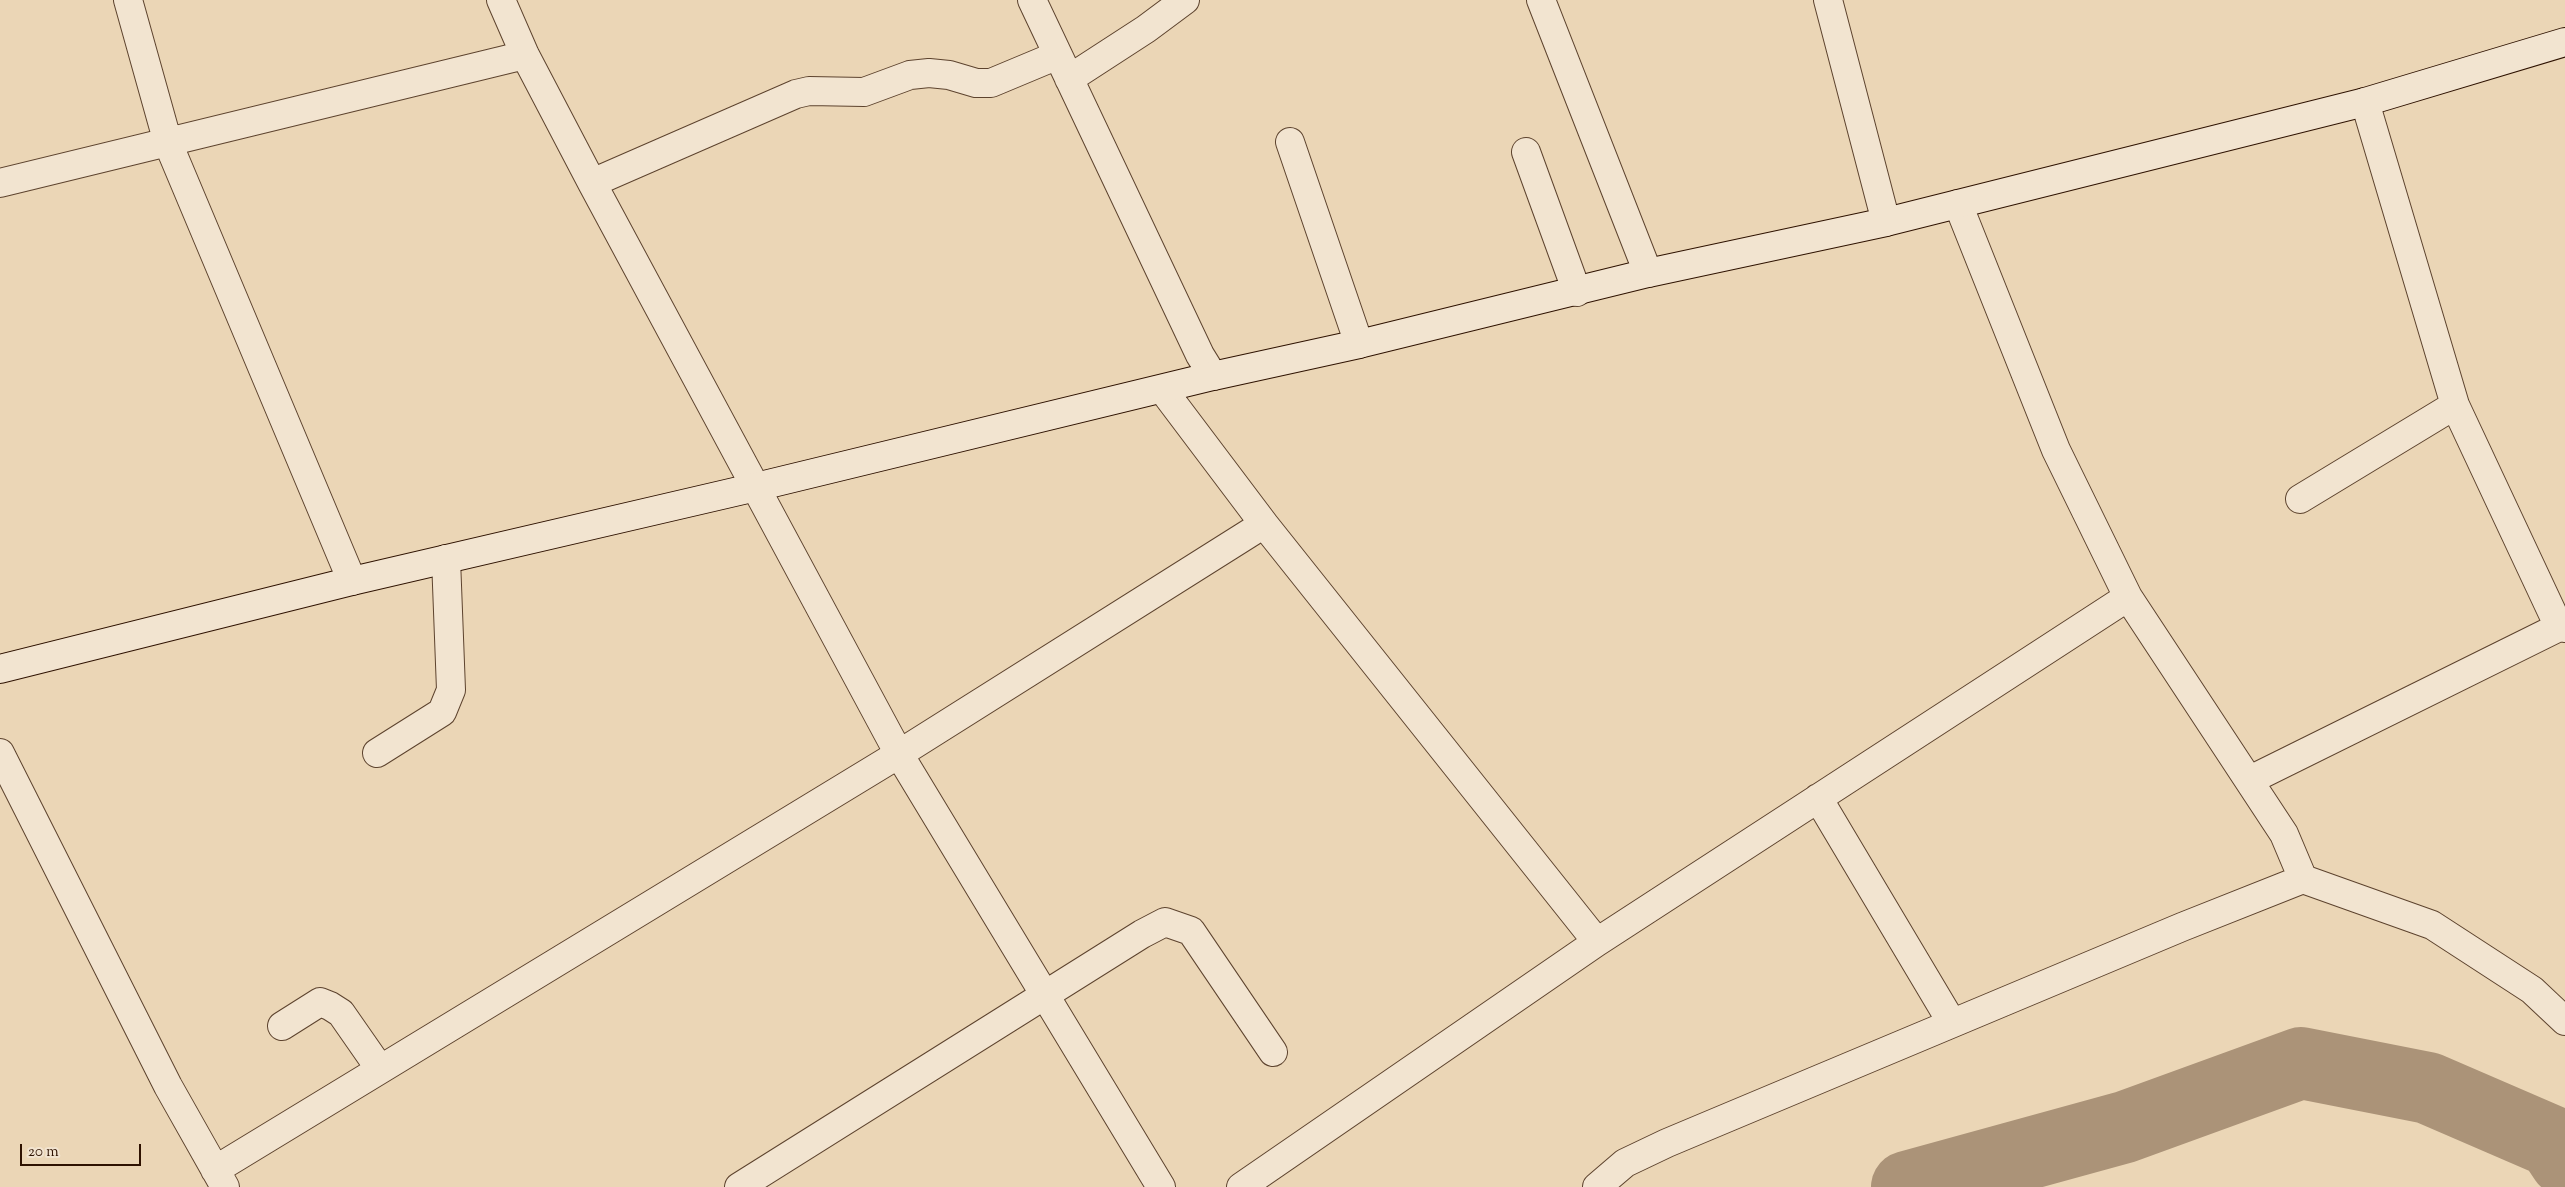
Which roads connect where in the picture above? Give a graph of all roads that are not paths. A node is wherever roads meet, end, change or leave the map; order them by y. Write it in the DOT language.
graph roads {
  1 [pos="128,0"];
  2 [pos="501,0"];
  3 [pos="1032,0"];
  4 [pos="1185,0"];
  5 [pos="1540,0"];
  6 [pos="1828,0"];
  7 [pos="2565,42"];
  8 [pos="526,55"];
  9 [pos="1064,67"];
  10 [pos="2365,102"];
  11 [pos="1290,142"];
  12 [pos="168,143"];
  13 [pos="1526,152"];
  14 [pos="592,182"];
  15 [pos="0,183"];
  16 [pos="1958,204"];
  17 [pos="1884,212"];
  18 [pos="1645,263"];
  19 [pos="1578,292"];
  20 [pos="1352,323"];
  21 [pos="1200,354"];
  22 [pos="1163,390"];
  23 [pos="2456,406"];
  24 [pos="756,487"];
  25 [pos="2300,499"];
  26 [pos="1264,524"];
  27 [pos="446,559"];
  28 [pos="352,581"];
  29 [pos="2128,597"];
  30 [pos="2562,628"];
  31 [pos="0,670"];
  32 [pos="0,753"];
  33 [pos="377,753"];
  34 [pos="898,754"];
  35 [pos="2250,780"];
  36 [pos="1818,798"];
  37 [pos="2303,879"];
  38 [pos="1597,942"];
  39 [pos="1045,997"];
  40 [pos="2565,1020"];
  41 [pos="1952,1023"];
  42 [pos="282,1026"];
  43 [pos="1274,1052"];
  44 [pos="380,1069"];
  45 [pos="220,1178"];
  46 [pos="739,1187"];
  47 [pos="1161,1187"];
  48 [pos="1241,1187"];
  49 [pos="1596,1187"];
  1 -- 12 [label="street"];
  2 -- 8 [label="street"];
  3 -- 9 [label="street"];
  4 -- 9 [label="street"];
  5 -- 18 [label="street"];
  6 -- 17 [label="street"];
  7 -- 10 [label="street"];
  8 -- 12 [label="street"];
  8 -- 14 [label="street"];
  9 -- 14 [label="street"];
  9 -- 21 [label="street"];
  10 -- 16 [label="street"];
  10 -- 23 [label="street"];
  11 -- 20 [label="street"];
  12 -- 15 [label="street"];
  12 -- 28 [label="street"];
  13 -- 19 [label="street"];
  14 -- 24 [label="street"];
  16 -- 17 [label="street"];
  16 -- 29 [label="street"];
  17 -- 18 [label="street"];
  18 -- 19 [label="street"];
  19 -- 20 [label="street"];
  20 -- 21 [label="street"];
  21 -- 22 [label="street"];
  22 -- 24 [label="street"];
  22 -- 26 [label="street"];
  23 -- 25 [label="street"];
  23 -- 30 [label="street"];
  24 -- 27 [label="street"];
  24 -- 34 [label="street"];
  26 -- 34 [label="street"];
  26 -- 38 [label="street"];
  27 -- 28 [label="street"];
  27 -- 33 [label="street"];
  28 -- 31 [label="street"];
  29 -- 35 [label="street"];
  29 -- 36 [label="street"];
  30 -- 35 [label="street"];
  32 -- 45 [label="street"];
  34 -- 39 [label="street"];
  34 -- 44 [label="street"];
  35 -- 37 [label="street"];
  36 -- 38 [label="street"];
  36 -- 41 [label="street"];
  37 -- 40 [label="street"];
  37 -- 41 [label="street"];
  38 -- 48 [label="street"];
  39 -- 43 [label="street"];
  39 -- 46 [label="street"];
  39 -- 47 [label="street"];
  41 -- 49 [label="street"];
  42 -- 44 [label="street"];
  44 -- 45 [label="street"];
}
